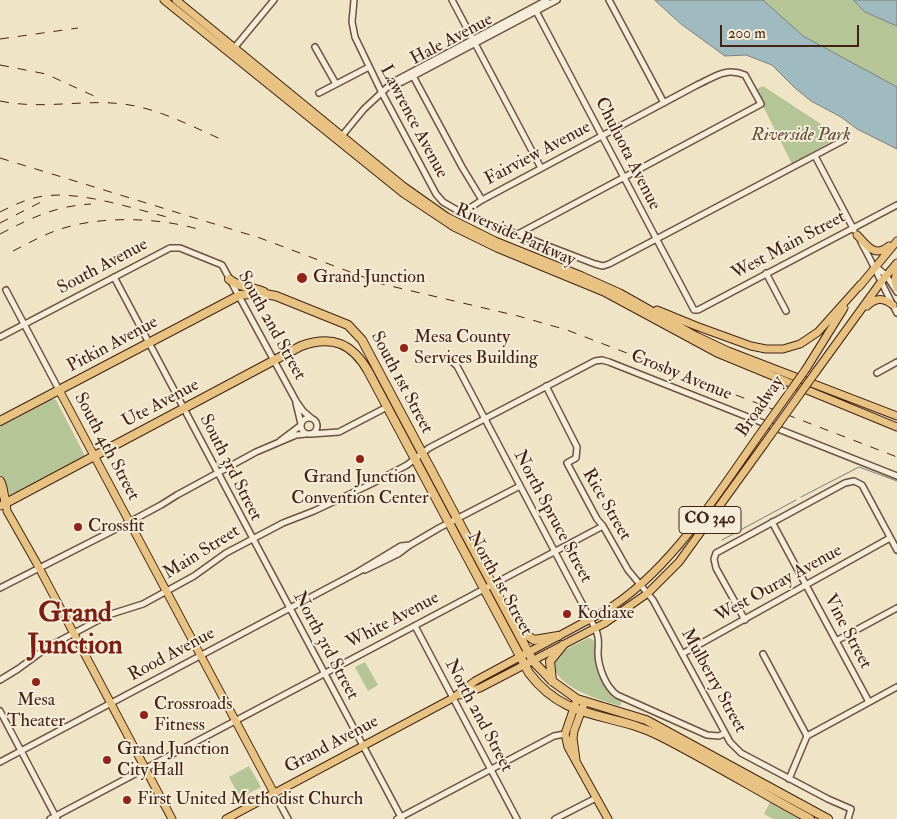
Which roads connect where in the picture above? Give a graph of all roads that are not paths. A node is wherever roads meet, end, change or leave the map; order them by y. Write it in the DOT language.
graph roads {
  1 [pos="164,0"];
  2 [pos="176,0"];
  3 [pos="274,0"];
  4 [pos="354,0"];
  5 [pos="452,0"];
  6 [pos="547,0"];
  7 [pos="557,0"];
  8 [pos="610,0"];
  9 [pos="536,11"];
  10 [pos="474,41"];
  11 [pos="235,47"];
  12 [pos="315,47"];
  13 [pos="369,67"];
  14 [pos="413,76"];
  15 [pos="336,84"];
  16 [pos="386,88"];
  17 [pos="381,91"];
  18 [pos="319,93"];
  19 [pos="664,103"];
  20 [pos="343,135"];
  21 [pos="602,136"];
  22 [pos="844,140"];
  23 [pos="338,141"];
  24 [pos="814,156"];
  25 [pos="541,168"];
  26 [pos="623,177"];
  27 [pos="482,200"];
  28 [pos="897,205"];
  29 [pos="462,213"];
  30 [pos="853,228"];
  31 [pos="518,234"];
  32 [pos="857,235"];
  33 [pos="656,239"];
  34 [pos="897,240"];
  35 [pos="897,263"];
  36 [pos="222,265"];
  37 [pos="875,267"];
  38 [pos="897,271"];
  39 [pos="766,273"];
  40 [pos="886,275"];
  41 [pos="114,277"];
  42 [pos="230,279"];
  43 [pos="881,282"];
  44 [pos="861,284"];
  45 [pos="897,288"];
  46 [pos="6,290"];
  47 [pos="897,292"];
  48 [pos="620,293"];
  49 [pos="268,294"];
  50 [pos="240,295"];
  51 [pos="892,305"];
  52 [pos="694,310"];
  53 [pos="786,311"];
  54 [pos="897,313"];
  55 [pos="851,322"];
  56 [pos="24,324"];
  57 [pos="0,337"];
  58 [pos="149,343"];
  59 [pos="340,343"];
  60 [pos="447,357"];
  61 [pos="274,360"];
  62 [pos="897,362"];
  63 [pos="877,373"];
  64 [pos="546,386"];
  65 [pos="59,390"];
  66 [pos="296,401"];
  67 [pos="387,407"];
  68 [pos="184,409"];
  69 [pos="897,416"];
  70 [pos="311,418"];
  71 [pos="484,418"];
  72 [pos="0,421"];
  73 [pos="317,423"];
  74 [pos="300,425"];
  75 [pos="897,427"];
  76 [pos="326,433"];
  77 [pos="309,434"];
  78 [pos="278,443"];
  79 [pos="421,454"];
  80 [pos="94,456"];
  81 [pos="414,459"];
  82 [pos="218,472"];
  83 [pos="897,476"];
  84 [pos="0,481"];
  85 [pos="520,486"];
  86 [pos="2,500"];
  87 [pos="458,519"];
  88 [pos="130,522"];
  89 [pos="772,522"];
  90 [pos="449,524"];
  91 [pos="603,526"];
  92 [pos="890,538"];
  93 [pos="252,539"];
  94 [pos="897,550"];
  95 [pos="554,552"];
  96 [pos="39,569"];
  97 [pos="805,584"];
  98 [pos="492,585"];
  99 [pos="640,585"];
  100 [pos="0,588"];
  101 [pos="484,589"];
  102 [pos="166,592"];
  103 [pos="648,593"];
  104 [pos="290,608"];
  105 [pos="897,608"];
  106 [pos="590,619"];
  107 [pos="745,620"];
  108 [pos="415,626"];
  109 [pos="514,626"];
  110 [pos="595,628"];
  111 [pos="73,633"];
  112 [pos="558,636"];
  113 [pos="836,641"];
  114 [pos="563,645"];
  115 [pos="528,652"];
  116 [pos="682,654"];
  117 [pos="763,654"];
  118 [pos="200,655"];
  119 [pos="521,656"];
  120 [pos="533,661"];
  121 [pos="525,665"];
  122 [pos="324,673"];
  123 [pos="0,680"];
  124 [pos="552,681"];
  125 [pos="897,687"];
  126 [pos="453,698"];
  127 [pos="581,700"];
  128 [pos="869,702"];
  129 [pos="111,704"];
  130 [pos="577,710"];
  131 [pos="0,711"];
  132 [pos="235,721"];
  133 [pos="725,733"];
  134 [pos="566,734"];
  135 [pos="807,736"];
  136 [pos="363,746"];
  137 [pos="21,751"];
  138 [pos="576,760"];
  139 [pos="0,762"];
  140 [pos="146,768"];
  141 [pos="491,769"];
  142 [pos="789,779"];
  143 [pos="274,793"];
  144 [pos="596,798"];
  145 [pos="57,817"];
  146 [pos="400,818"];
  147 [pos="50,819"];
  148 [pos="172,819"];
  149 [pos="226,819"];
  150 [pos="288,819"];
  151 [pos="518,819"];
  152 [pos="556,819"];
  153 [pos="608,819"];
  154 [pos="810,819"];
  155 [pos="828,819"];
  156 [pos="848,819"];
  1 -- 23 [label="main road, Riverside Parkway"];
  2 -- 11 [label="main road, Riverside Parkway"];
  3 -- 11 [label="street"];
  4 -- 13 [label="street, Lawrence Avenue"];
  5 -- 10 [label="street"];
  6 -- 10 [label="street, Hale Avenue"];
  7 -- 9 [label="street, Hale Avenue"];
  8 -- 19 [label="street"];
  9 -- 10 [label="street, Hale Avenue"];
  9 -- 21 [label="street, Chuluota Avenue"];
  10 -- 14 [label="street, Hale Avenue"];
  10 -- 16 [label="street, Hale Avenue"];
  10 -- 25 [label="street"];
  11 -- 20 [label="main road, Riverside Parkway"];
  12 -- 15 [label="street"];
  13 -- 15 [label="street"];
  13 -- 17 [label="street, Lawrence Avenue"];
  14 -- 16 [label="street, Hale Avenue"];
  14 -- 27 [label="street"];
  15 -- 18 [label="street"];
  16 -- 17 [label="street, Hale Avenue"];
  17 -- 20 [label="street, Hale Avenue"];
  17 -- 29 [label="street, Lawrence Avenue"];
  19 -- 21 [label="street, Fairview Avenue"];
  19 -- 26 [label="street, Fairview Avenue"];
  20 -- 23 [label="street, Hale Avenue"];
  20 -- 48 [label="main road, Riverside Parkway"];
  21 -- 25 [label="street, Fairview Avenue"];
  21 -- 26 [label="street, Chuluota Avenue"];
  22 -- 24 [label="street"];
  23 -- 75 [label="main road, Riverside Parkway"];
  24 -- 30 [label="street"];
  24 -- 33 [label="street"];
  25 -- 27 [label="street, Fairview Avenue"];
  26 -- 31 [label="street"];
  26 -- 33 [label="street, Chuluota Avenue"];
  27 -- 29 [label="street, Fairview Avenue"];
  28 -- 30 [label="street, West Main Street"];
  29 -- 31 [label="street, Lawrence Avenue"];
  30 -- 32 [label="street"];
  30 -- 39 [label="street, West Main Street"];
  31 -- 33 [label="street, Lawrence Avenue"];
  32 -- 34 [label="main road"];
  32 -- 37 [label="street"];
  33 -- 52 [label="street, Chuluota Avenue"];
  34 -- 37 [label="main road, Broadway / CO 340"];
  35 -- 40 [label="main road, Broadway / CO 340"];
  36 -- 41 [label="street, South Avenue"];
  36 -- 42 [label="street, South 2nd Street"];
  37 -- 40 [label="street"];
  37 -- 43 [label="street"];
  37 -- 44 [label="main road, Broadway / CO 340"];
  38 -- 45 [label="main road"];
  39 -- 52 [label="street, West Main Street"];
  39 -- 53 [label="street"];
  40 -- 43 [label="main road, Broadway / CO 340"];
  40 -- 47 [label="street"];
  41 -- 56 [label="street, South Avenue"];
  41 -- 58 [label="street, South 3rd Street"];
  42 -- 49 [label="highway"];
  42 -- 50 [label="street, South 2nd Street"];
  43 -- 51 [label="street"];
  43 -- 55 [label="main road, Broadway / CO 340"];
  44 -- 48 [label="main road"];
  44 -- 99 [label="main road, Broadway / CO 340, bridge"];
  46 -- 56 [label="street, South 4th Street"];
  48 -- 69 [label="main road, Riverside Parkway"];
  49 -- 50 [label="highway, South 1st Street"];
  49 -- 79 [label="highway, South 1st Street"];
  50 -- 58 [label="highway, Pitkin Avenue"];
  50 -- 61 [label="street, South 2nd Street"];
  51 -- 54 [label="street"];
  51 -- 55 [label="main road"];
  55 -- 103 [label="main road, Broadway / CO 340, bridge"];
  56 -- 57 [label="street, South Avenue"];
  56 -- 65 [label="street, South 4th Street"];
  58 -- 65 [label="highway, Pitkin Avenue"];
  58 -- 68 [label="street, South 3rd Street"];
  59 -- 61 [label="highway, Ute Avenue"];
  59 -- 67 [label="highway, South 1st Street"];
  60 -- 71 [label="street, North Spruce Street"];
  61 -- 66 [label="street, South 2nd Street"];
  61 -- 68 [label="highway, Ute Avenue"];
  62 -- 63 [label="street"];
  64 -- 71 [label="street"];
  64 -- 83 [label="street, Crosby Avenue"];
  64 -- 91 [label="street, Rice Street"];
  65 -- 72 [label="highway, Pitkin Avenue"];
  65 -- 80 [label="main road, South 4th Street"];
  66 -- 70 [label="street, South 2nd Street"];
  66 -- 74 [label="street, South 2nd Street"];
  67 -- 76 [label="street"];
  67 -- 81 [label="highway, South 1st Street"];
  68 -- 80 [label="highway, Ute Avenue"];
  68 -- 82 [label="street, South 3rd Street"];
  70 -- 73 [label="street"];
  70 -- 74 [label="street"];
  71 -- 79 [label="street"];
  71 -- 85 [label="street, North Spruce Street"];
  73 -- 76 [label="street"];
  73 -- 77 [label="street"];
  74 -- 77 [label="street"];
  74 -- 78 [label="street"];
  76 -- 77 [label="street"];
  77 -- 78 [label="street"];
  78 -- 82 [label="street"];
  79 -- 81 [label="street, Main Street"];
  79 -- 87 [label="highway, North 1st Street"];
  80 -- 86 [label="highway, Ute Avenue"];
  80 -- 88 [label="main road, South 4th Street"];
  81 -- 90 [label="highway, North 1st Street"];
  81 -- 93 [label="street, Main Street"];
  82 -- 88 [label="street"];
  82 -- 93 [label="street, South 3rd Street"];
  84 -- 86 [label="highway"];
  85 -- 87 [label="street, Rood Avenue"];
  85 -- 95 [label="street, North Spruce Street"];
  86 -- 96 [label="main road"];
  87 -- 90 [label="street, Rood Avenue"];
  87 -- 98 [label="highway, North 1st Street"];
  88 -- 96 [label="street"];
  88 -- 102 [label="main road, South 4th Street"];
  89 -- 92 [label="street"];
  89 -- 97 [label="street, Vine Street"];
  89 -- 107 [label="street"];
  90 -- 101 [label="highway, North 1st Street"];
  90 -- 104 [label="street, Rood Avenue"];
  91 -- 95 [label="street, White Avenue"];
  91 -- 99 [label="street, Rice Street"];
  92 -- 94 [label="street"];
  92 -- 97 [label="street, West Ouray Avenue"];
  93 -- 102 [label="street, Main Street"];
  93 -- 104 [label="street, North 3rd Street"];
  95 -- 98 [label="street, White Avenue"];
  95 -- 106 [label="street, North Spruce Street"];
  96 -- 100 [label="street"];
  96 -- 111 [label="main road"];
  97 -- 107 [label="street, West Ouray Avenue"];
  97 -- 113 [label="street, Vine Street"];
  98 -- 101 [label="street, White Avenue"];
  98 -- 109 [label="highway, North 1st Street"];
  99 -- 103 [label="street, Mulberry Street"];
  99 -- 106 [label="main road, Grand Avenue / CO 340"];
  101 -- 108 [label="street, White Avenue"];
  101 -- 119 [label="highway, North 1st Street"];
  102 -- 111 [label="street, Main Street"];
  102 -- 118 [label="main road, South 4th Street"];
  103 -- 110 [label="main road, CO 340"];
  103 -- 116 [label="street, Mulberry Street"];
  104 -- 118 [label="street, Rood Avenue"];
  104 -- 122 [label="street, North 3rd Street"];
  105 -- 113 [label="street"];
  106 -- 110 [label="street, North Spruce Street"];
  106 -- 112 [label="main road, Grand Avenue / CO 340"];
  107 -- 116 [label="street, West Ouray Avenue"];
  108 -- 122 [label="street, White Avenue"];
  108 -- 126 [label="street, North 2nd Street"];
  109 -- 112 [label="highway"];
  109 -- 115 [label="highway, North 1st Street"];
  110 -- 114 [label="main road, CO 340"];
  110 -- 133 [label="street"];
  111 -- 123 [label="street, Main Street"];
  111 -- 129 [label="main road"];
  112 -- 115 [label="main road, Grand Avenue / CO 340"];
  113 -- 128 [label="street, Vine Street"];
  114 -- 120 [label="main road, CO 340"];
  114 -- 124 [label="highway"];
  115 -- 119 [label="main road, Grand Avenue / CO 340"];
  115 -- 120 [label="highway, North 1st Street"];
  116 -- 133 [label="street, Mulberry Street"];
  117 -- 135 [label="street"];
  118 -- 129 [label="street, Rood Avenue"];
  118 -- 132 [label="main road, South 4th Street"];
  119 -- 121 [label="highway, North 1st Street"];
  119 -- 126 [label="main road, Grand Avenue"];
  120 -- 121 [label="main road, CO 340"];
  120 -- 124 [label="highway, North 1st Street"];
  121 -- 126 [label="main road, Grand Avenue"];
  121 -- 130 [label="highway, North 1st Street"];
  122 -- 132 [label="street, White Avenue"];
  122 -- 136 [label="street, North 3rd Street"];
  124 -- 127 [label="highway, North 1st Street"];
  125 -- 128 [label="street"];
  126 -- 136 [label="main road, Grand Avenue"];
  126 -- 141 [label="street, North 2nd Street"];
  127 -- 130 [label="main road"];
  127 -- 155 [label="highway, North 1st Street"];
  128 -- 135 [label="street"];
  129 -- 137 [label="street, Rood Avenue"];
  129 -- 140 [label="main road"];
  130 -- 134 [label="main road"];
  130 -- 138 [label="main road"];
  130 -- 154 [label="highway, North 1st Street"];
  131 -- 137 [label="street"];
  132 -- 140 [label="street, White Avenue"];
  132 -- 143 [label="main road, South 4th Street"];
  133 -- 142 [label="street, Mulberry Street"];
  134 -- 138 [label="main road"];
  134 -- 141 [label="street"];
  135 -- 142 [label="street"];
  136 -- 143 [label="main road, Grand Avenue"];
  136 -- 146 [label="street, North 3rd Street"];
  137 -- 139 [label="street, Rood Avenue"];
  137 -- 145 [label="street"];
  138 -- 144 [label="main road"];
  140 -- 145 [label="street, White Avenue"];
  140 -- 148 [label="main road"];
  141 -- 146 [label="street"];
  141 -- 151 [label="street, North 2nd Street"];
  142 -- 156 [label="street, Mulberry Street"];
  143 -- 149 [label="main road, Grand Avenue"];
  143 -- 150 [label="street"];
  144 -- 152 [label="street"];
  144 -- 153 [label="main road"];
  145 -- 147 [label="street, White Avenue"];
}
